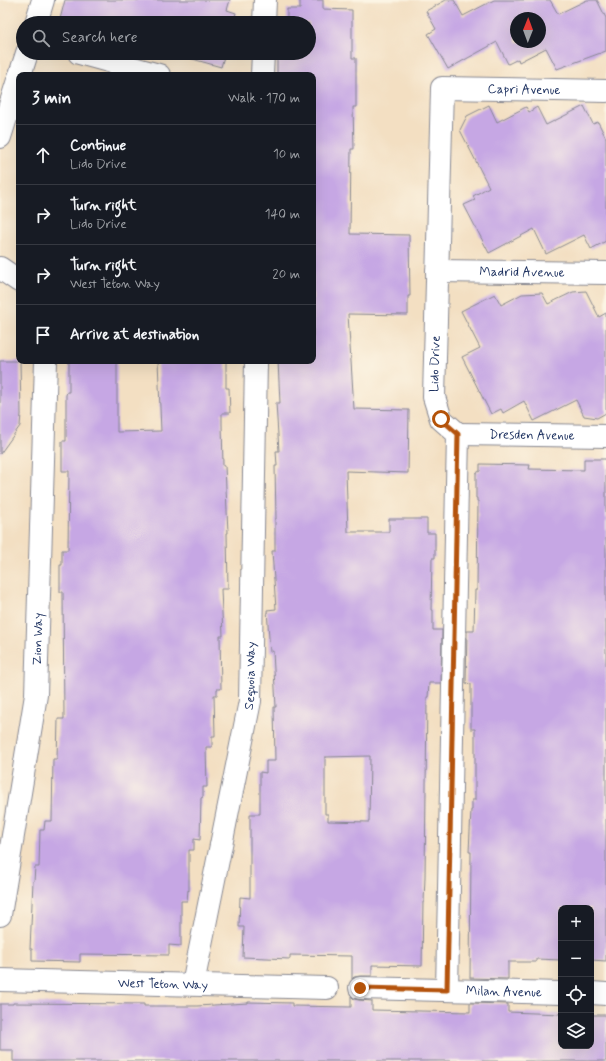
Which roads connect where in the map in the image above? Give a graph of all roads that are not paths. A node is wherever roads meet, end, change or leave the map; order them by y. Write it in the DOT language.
graph roads {
  1 [pos="43,0"];
  2 [pos="265,0"];
  3 [pos="38,16"];
  4 [pos="264,16"];
  5 [pos="25,60"];
  6 [pos="104,60"];
  7 [pos="263,60"];
  8 [pos="20,72"];
  9 [pos="148,72"];
  10 [pos="262,72"];
  11 [pos="16,86"];
  12 [pos="442,88"];
  13 [pos="606,91"];
  14 [pos="0,137"];
  15 [pos="0,268"];
  16 [pos="437,271"];
  17 [pos="606,273"];
  18 [pos="16,279"];
  19 [pos="46,364"];
  20 [pos="256,364"];
  21 [pos="458,434"];
  22 [pos="606,436"];
  23 [pos="0,915"];
  24 [pos="0,980"];
  25 [pos="193,984"];
  26 [pos="327,988"];
  27 [pos="360,988"];
  28 [pos="447,990"];
  29 [pos="558,993"];
  30 [pos="594,993"];
  31 [pos="606,994"];
  1 -- 3 [label="street"];
  2 -- 4 [label="street"];
  5 -- 8 [label="street"];
  6 -- 9 [label="street"];
  7 -- 10 [label="street"];
  11 -- 14 [label="street"];
  12 -- 13 [label="street, Capri Avenue"];
  12 -- 16 [label="street, Lido Drive"];
  15 -- 18 [label="street"];
  16 -- 17 [label="street, Madrid Avenue"];
  16 -- 21 [label="street, Lido Drive"];
  19 -- 23 [label="street, Zion Way"];
  20 -- 25 [label="street, Sequoia Way"];
  21 -- 22 [label="street, Dresden Avenue"];
  21 -- 28 [label="street"];
  24 -- 25 [label="street, West Teton Way"];
  25 -- 26 [label="street, West Teton Way"];
  27 -- 28 [label="street"];
  28 -- 29 [label="street, Milan Avenue"];
  30 -- 31 [label="street"];
}
